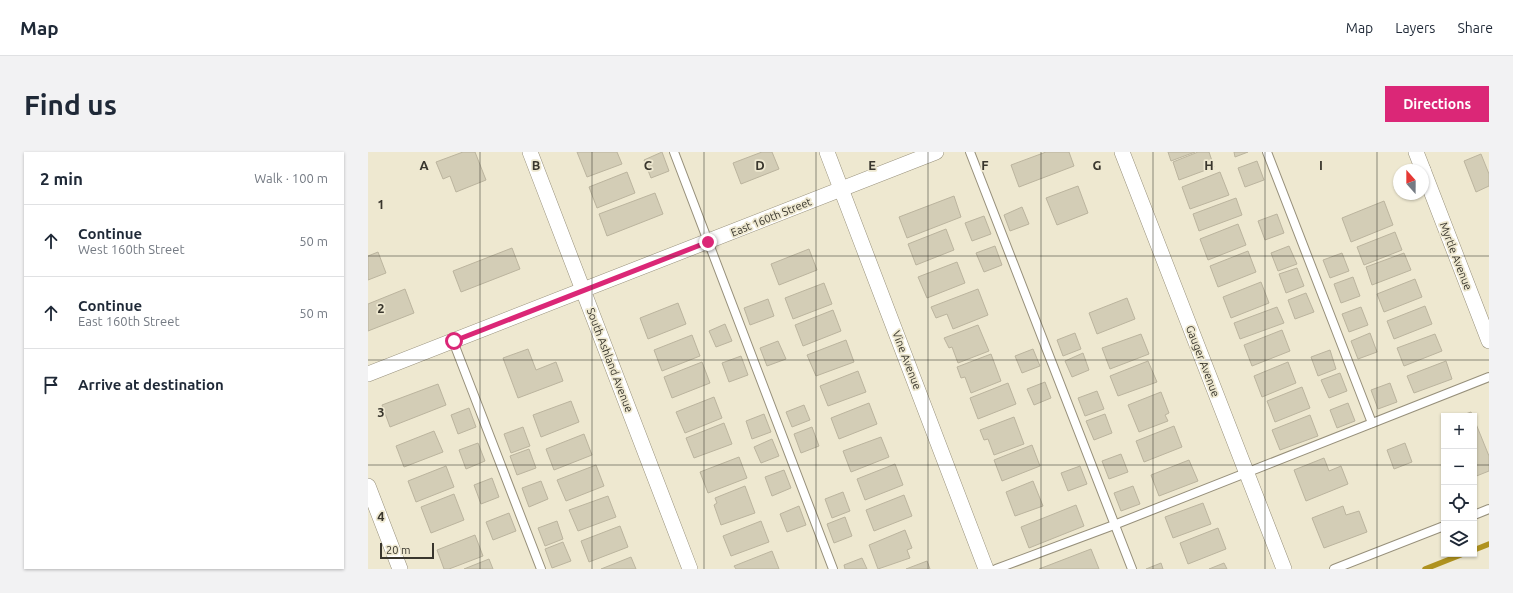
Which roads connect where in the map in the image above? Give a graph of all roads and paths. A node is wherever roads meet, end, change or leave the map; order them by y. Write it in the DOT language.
graph roads {
  1 [pos="530,152"];
  2 [pos="674,152"];
  3 [pos="827,152"];
  4 [pos="936,152"];
  5 [pos="970,152"];
  6 [pos="1122,152"];
  7 [pos="1267,152"];
  8 [pos="1416,152"];
  9 [pos="1421,164"];
  10 [pos="1429,186"];
  11 [pos="841,189"];
  12 [pos="708,242"];
  13 [pos="583,291"];
  14 [pos="454,341"];
  15 [pos="1489,341"];
  16 [pos="368,374"];
  17 [pos="1489,377"];
  18 [pos="1372,423"];
  19 [pos="1246,473"];
  20 [pos="368,486"];
  21 [pos="1489,509"];
  22 [pos="1477,514"];
  23 [pos="1114,525"];
  24 [pos="1441,527"];
  25 [pos="400,569"];
  26 [pos="541,569"];
  27 [pos="690,569"];
  28 [pos="833,569"];
  29 [pos="986,569"];
  30 [pos="996,569"];
  31 [pos="1132,569"];
  32 [pos="1284,569"];
  33 [pos="1334,569"];
  1 -- 13 [label="street, South Ashland Avenue"];
  2 -- 12 [label="lane"];
  3 -- 11 [label="street, Vine Avenue"];
  4 -- 11 [label="street, East 160th Street"];
  5 -- 23 [label="lane"];
  6 -- 19 [label="street, Gauger Avenue"];
  7 -- 18 [label="lane"];
  8 -- 9 [label="street, Myrtle Avenue"];
  10 -- 15 [label="street, Myrtle Avenue"];
  11 -- 12 [label="street, East 160th Street"];
  11 -- 29 [label="street, Vine Avenue"];
  12 -- 13 [label="street, East 160th Street"];
  12 -- 28 [label="lane"];
  13 -- 14 [label="street, East 160th Street"];
  13 -- 27 [label="street, South Ashland Avenue"];
  14 -- 16 [label="street, East 160th Street"];
  14 -- 26 [label="lane"];
  17 -- 18 [label="lane"];
  18 -- 19 [label="lane"];
  19 -- 23 [label="lane"];
  19 -- 32 [label="street, Gauger Avenue"];
  20 -- 25 [label="street"];
  21 -- 22 [label="lane"];
  23 -- 30 [label="lane"];
  23 -- 31 [label="lane"];
  24 -- 33 [label="lane"];
}
